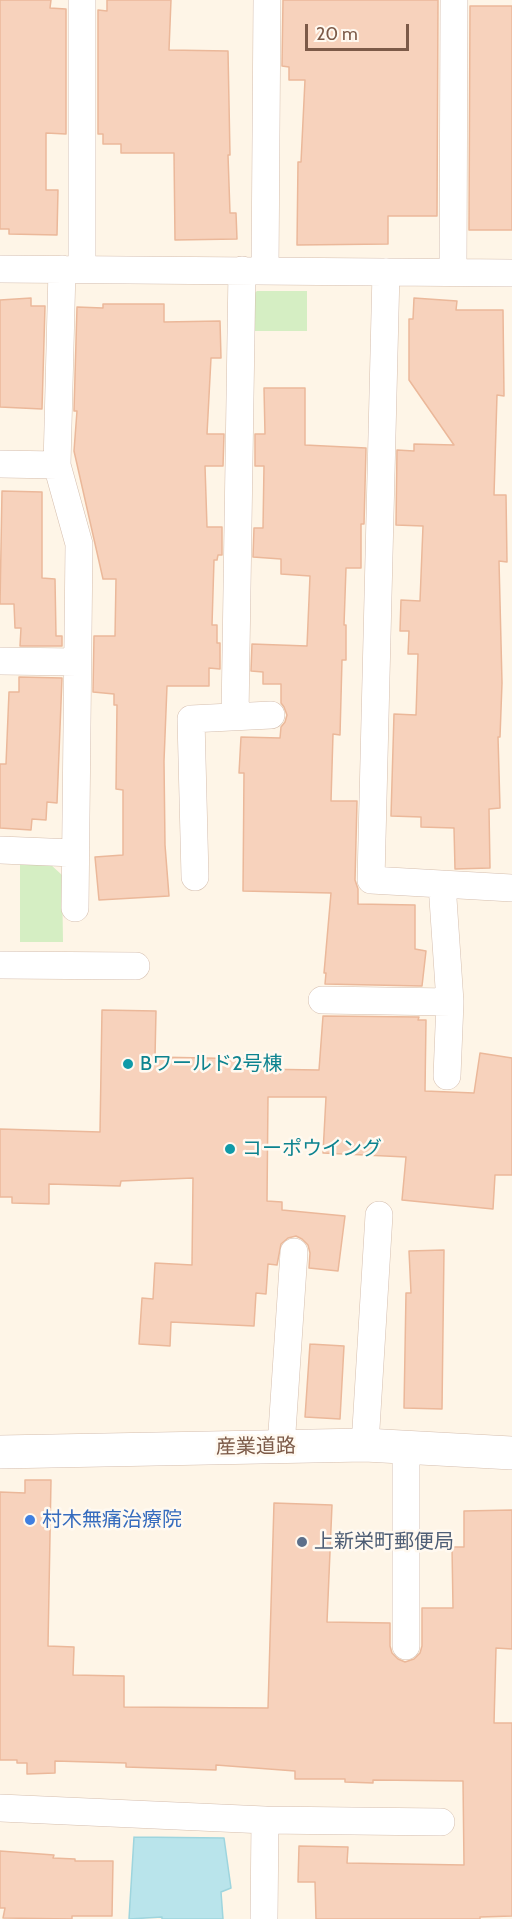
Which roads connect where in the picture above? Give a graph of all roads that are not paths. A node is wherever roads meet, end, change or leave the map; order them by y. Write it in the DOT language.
graph roads {
  1 [pos="82,0"];
  2 [pos="267,0"];
  3 [pos="454,0"];
  4 [pos="0,269"];
  5 [pos="72,269"];
  6 [pos="254,271"];
  7 [pos="386,272"];
  8 [pos="453,272"];
  9 [pos="512,273"];
  10 [pos="0,464"];
  11 [pos="57,465"];
  12 [pos="0,661"];
  13 [pos="77,662"];
  14 [pos="271,715"];
  15 [pos="235,716"];
  16 [pos="0,850"];
  17 [pos="74,853"];
  18 [pos="195,878"];
  19 [pos="442,884"];
  20 [pos="512,888"];
  21 [pos="75,908"];
  22 [pos="0,965"];
  23 [pos="136,966"];
  24 [pos="322,1000"];
  25 [pos="450,1002"];
  26 [pos="447,1076"];
  27 [pos="379,1215"];
  28 [pos="294,1252"];
  29 [pos="365,1445"];
  30 [pos="281,1447"];
  31 [pos="406,1447"];
  32 [pos="0,1452"];
  33 [pos="512,1452"];
  34 [pos="406,1646"];
  35 [pos="0,1808"];
  36 [pos="265,1820"];
  37 [pos="441,1822"];
  38 [pos="264,1919"];
  1 -- 5 [label="street"];
  2 -- 6 [label="street"];
  3 -- 8 [label="street"];
  4 -- 5 [label="street"];
  5 -- 6 [label="street"];
  5 -- 11 [label="street"];
  6 -- 7 [label="street"];
  6 -- 15 [label="street"];
  7 -- 8 [label="street"];
  7 -- 19 [label="street"];
  8 -- 9 [label="street"];
  10 -- 11 [label="street"];
  11 -- 13 [label="street"];
  12 -- 13 [label="street"];
  13 -- 17 [label="street"];
  14 -- 15 [label="street"];
  15 -- 18 [label="street"];
  16 -- 17 [label="street"];
  17 -- 21 [label="street"];
  19 -- 20 [label="street"];
  19 -- 25 [label="street"];
  22 -- 23 [label="street"];
  24 -- 25 [label="street"];
  25 -- 26 [label="street"];
  27 -- 29 [label="street"];
  28 -- 30 [label="street"];
  29 -- 30 [label="street, 産業道路"];
  29 -- 31 [label="street, 産業道路"];
  30 -- 32 [label="street, 産業道路"];
  31 -- 33 [label="street, 産業道路"];
  31 -- 34 [label="street"];
  35 -- 36 [label="street"];
  36 -- 37 [label="street"];
  36 -- 38 [label="street"];
}
